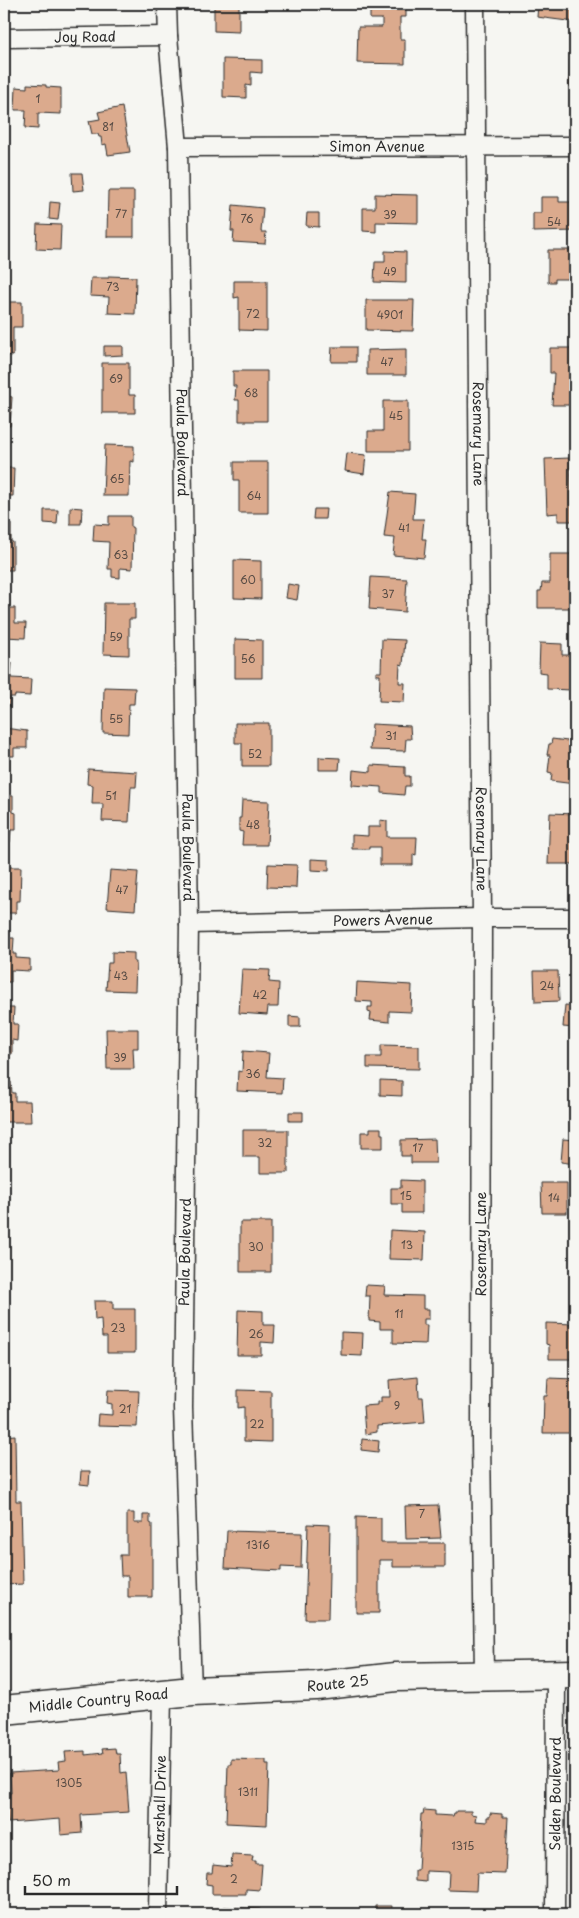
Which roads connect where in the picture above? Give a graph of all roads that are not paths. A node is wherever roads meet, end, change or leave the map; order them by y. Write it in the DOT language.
graph roads {
  1 [pos="166,4"];
  2 [pos="475,4"];
  3 [pos="168,36"];
  4 [pos="4,38"];
  5 [pos="575,146"];
  6 [pos="178,147"];
  7 [pos="475,147"];
  8 [pos="482,918"];
  9 [pos="575,918"];
  10 [pos="189,924"];
  11 [pos="565,1674"];
  12 [pos="484,1675"];
  13 [pos="192,1691"];
  14 [pos="162,1695"];
  15 [pos="4,1710"];
  16 [pos="158,1914"];
  17 [pos="554,1914"];
  1 -- 3 [label="street, Paula Boulevard"];
  2 -- 7 [label="street, Rosemary Lane"];
  3 -- 4 [label="street, Joy Road"];
  3 -- 6 [label="street, Paula Boulevard"];
  5 -- 7 [label="street, Simon Avenue"];
  6 -- 7 [label="street, Simon Avenue"];
  6 -- 10 [label="street, Paula Boulevard"];
  7 -- 8 [label="street, Rosemary Lane"];
  8 -- 9 [label="street, Powers Avenue"];
  8 -- 10 [label="street, Powers Avenue"];
  8 -- 12 [label="street, Rosemary Lane"];
  10 -- 13 [label="street, Paula Boulevard"];
  11 -- 12 [label="main road"];
  11 -- 17 [label="street, Selden Boulevard"];
  12 -- 13 [label="main road, Route 25"];
  13 -- 14 [label="main road, Middle Country Road"];
  14 -- 15 [label="main road, Middle Country Road"];
  14 -- 16 [label="street, Marshall Drive"];
}
